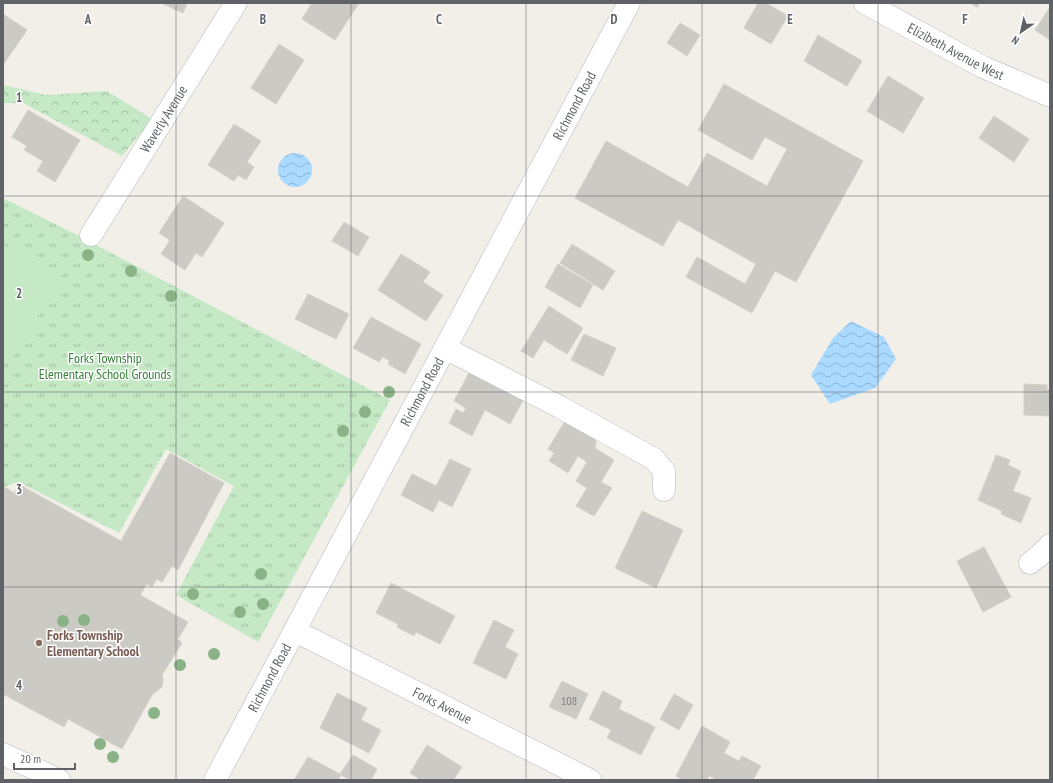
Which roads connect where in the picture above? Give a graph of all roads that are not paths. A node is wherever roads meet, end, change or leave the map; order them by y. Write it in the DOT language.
graph roads {
  1 [pos="236,3"];
  2 [pos="629,3"];
  3 [pos="864,3"];
  4 [pos="1050,96"];
  5 [pos="92,236"];
  6 [pos="445,348"];
  7 [pos="664,490"];
  8 [pos="1050,545"];
  9 [pos="1030,563"];
  10 [pos="295,631"];
  11 [pos="3,754"];
  12 [pos="59,780"];
  13 [pos="215,780"];
  14 [pos="590,780"];
  1 -- 5 [label="street, Waverly Avenue"];
  2 -- 6 [label="street, Richmond Road"];
  3 -- 4 [label="street, Elizibeth Avenue West"];
  6 -- 7 [label="street"];
  6 -- 10 [label="street, Richmond Road"];
  8 -- 9 [label="street"];
  10 -- 13 [label="street, Richmond Road"];
  10 -- 14 [label="street, Forks Avenue"];
  11 -- 12 [label="street"];
}
